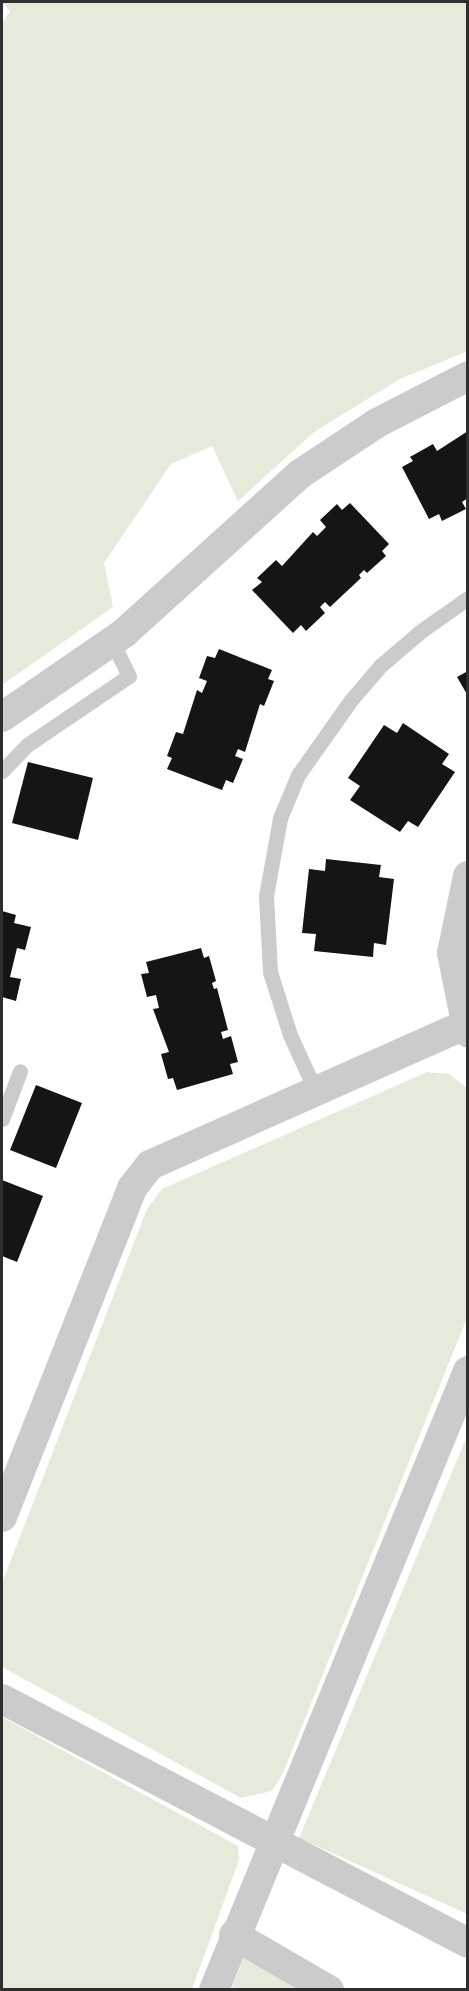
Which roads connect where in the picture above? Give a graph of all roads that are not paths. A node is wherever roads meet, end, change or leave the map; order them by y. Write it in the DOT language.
graph roads {
  1 [pos="468,376"];
  2 [pos="468,598"];
  3 [pos="112,641"];
  4 [pos="2,717"];
  5 [pos="2,771"];
  6 [pos="468,876"];
  7 [pos="466,1029"];
  8 [pos="20,1071"];
  9 [pos="316,1092"];
  10 [pos="2,1119"];
  11 [pos="468,1371"];
  12 [pos="2,1517"];
  13 [pos="2,1699"];
  14 [pos="274,1845"];
  15 [pos="234,1935"];
  16 [pos="468,1943"];
  17 [pos="214,1989"];
  18 [pos="329,1989"];
  1 -- 3 [label="street"];
  2 -- 9 [label="lane"];
  3 -- 4 [label="street"];
  3 -- 5 [label="lane"];
  6 -- 7 [label="street"];
  7 -- 9 [label="street"];
  8 -- 10 [label="lane"];
  9 -- 12 [label="street"];
  11 -- 14 [label="street"];
  13 -- 14 [label="street"];
  14 -- 15 [label="street"];
  14 -- 16 [label="street"];
  15 -- 17 [label="street"];
  15 -- 18 [label="street"];
}
